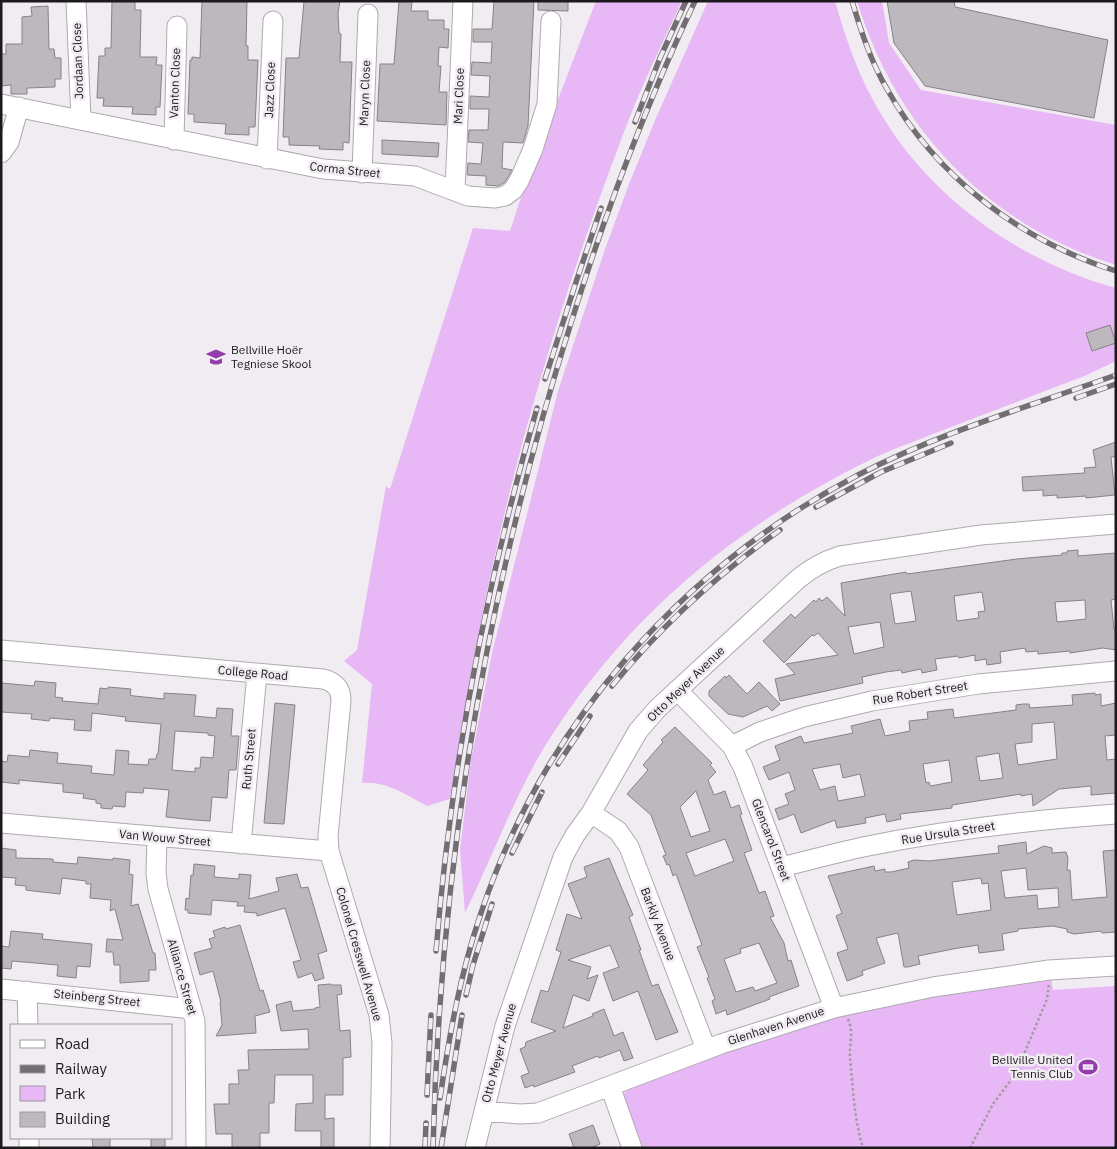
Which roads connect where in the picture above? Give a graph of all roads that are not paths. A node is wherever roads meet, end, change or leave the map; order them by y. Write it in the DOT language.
graph roads {
  1 [pos="76,1"];
  2 [pos="463,1"];
  3 [pos="368,14"];
  4 [pos="273,21"];
  5 [pos="551,21"];
  6 [pos="177,26"];
  7 [pos="10,105"];
  8 [pos="81,120"];
  9 [pos="174,140"];
  10 [pos="1,153"];
  11 [pos="267,159"];
  12 [pos="362,173"];
  13 [pos="455,191"];
  14 [pos="1116,524"];
  15 [pos="1,650"];
  16 [pos="1116,671"];
  17 [pos="257,674"];
  18 [pos="677,690"];
  19 [pos="732,746"];
  20 [pos="591,813"];
  21 [pos="1116,814"];
  22 [pos="1,823"];
  23 [pos="157,837"];
  24 [pos="241,844"];
  25 [pos="329,851"];
  26 [pos="782,867"];
  27 [pos="1116,966"];
  28 [pos="1,989"];
  29 [pos="27,991"];
  30 [pos="840,1007"];
  31 [pos="192,1009"];
  32 [pos="28,1024"];
  33 [pos="706,1049"];
  34 [pos="610,1086"];
  35 [pos="484,1111"];
  36 [pos="196,1148"];
  37 [pos="380,1148"];
  38 [pos="475,1148"];
  39 [pos="632,1148"];
  1 -- 8 [label="street, Jordaan Close"];
  2 -- 13 [label="street, Mari Close"];
  3 -- 12 [label="street, Maryn Close"];
  4 -- 11 [label="street, Jazz Close"];
  5 -- 13 [label="street, Corma Street"];
  6 -- 9 [label="street, Vanton Close"];
  7 -- 8 [label="street, Corma Street"];
  7 -- 10 [label="street"];
  8 -- 9 [label="street, Corma Street"];
  9 -- 11 [label="street, Corma Street"];
  11 -- 12 [label="street, Corma Street"];
  12 -- 13 [label="street, Corma Street"];
  14 -- 18 [label="street, Otto Meyer Avenue"];
  15 -- 17 [label="street, College Road"];
  16 -- 19 [label="street, Rue Robert Street"];
  17 -- 24 [label="street, Ruth Street"];
  17 -- 25 [label="street, College Road"];
  18 -- 19 [label="street, Glencarol Street"];
  18 -- 20 [label="street, Otto Meyer Avenue"];
  19 -- 26 [label="street, Glencarol Street"];
  20 -- 33 [label="street, Barkly Avenue"];
  20 -- 35 [label="street, Otto Meyer Avenue"];
  21 -- 26 [label="street, Rue Ursula Street"];
  22 -- 23 [label="street, Van Wouw Street"];
  23 -- 24 [label="street, Van Wouw Street"];
  23 -- 31 [label="street, Alliance Street"];
  24 -- 25 [label="street, Van Wouw Street"];
  25 -- 37 [label="street, Colonel Cresswell Avenue"];
  26 -- 30 [label="street, Glencarol Street"];
  27 -- 30 [label="street, Glenhaven Avenue"];
  28 -- 29 [label="street, Steinberg Street"];
  29 -- 31 [label="street, Steinberg Street"];
  29 -- 32 [label="street"];
  30 -- 33 [label="street, Glenhaven Avenue"];
  31 -- 36 [label="street, Alliance Street"];
  33 -- 34 [label="street, Glenhaven Avenue"];
  34 -- 35 [label="street, Glenhaven Avenue"];
  34 -- 39 [label="street"];
  35 -- 38 [label="street"];
}
